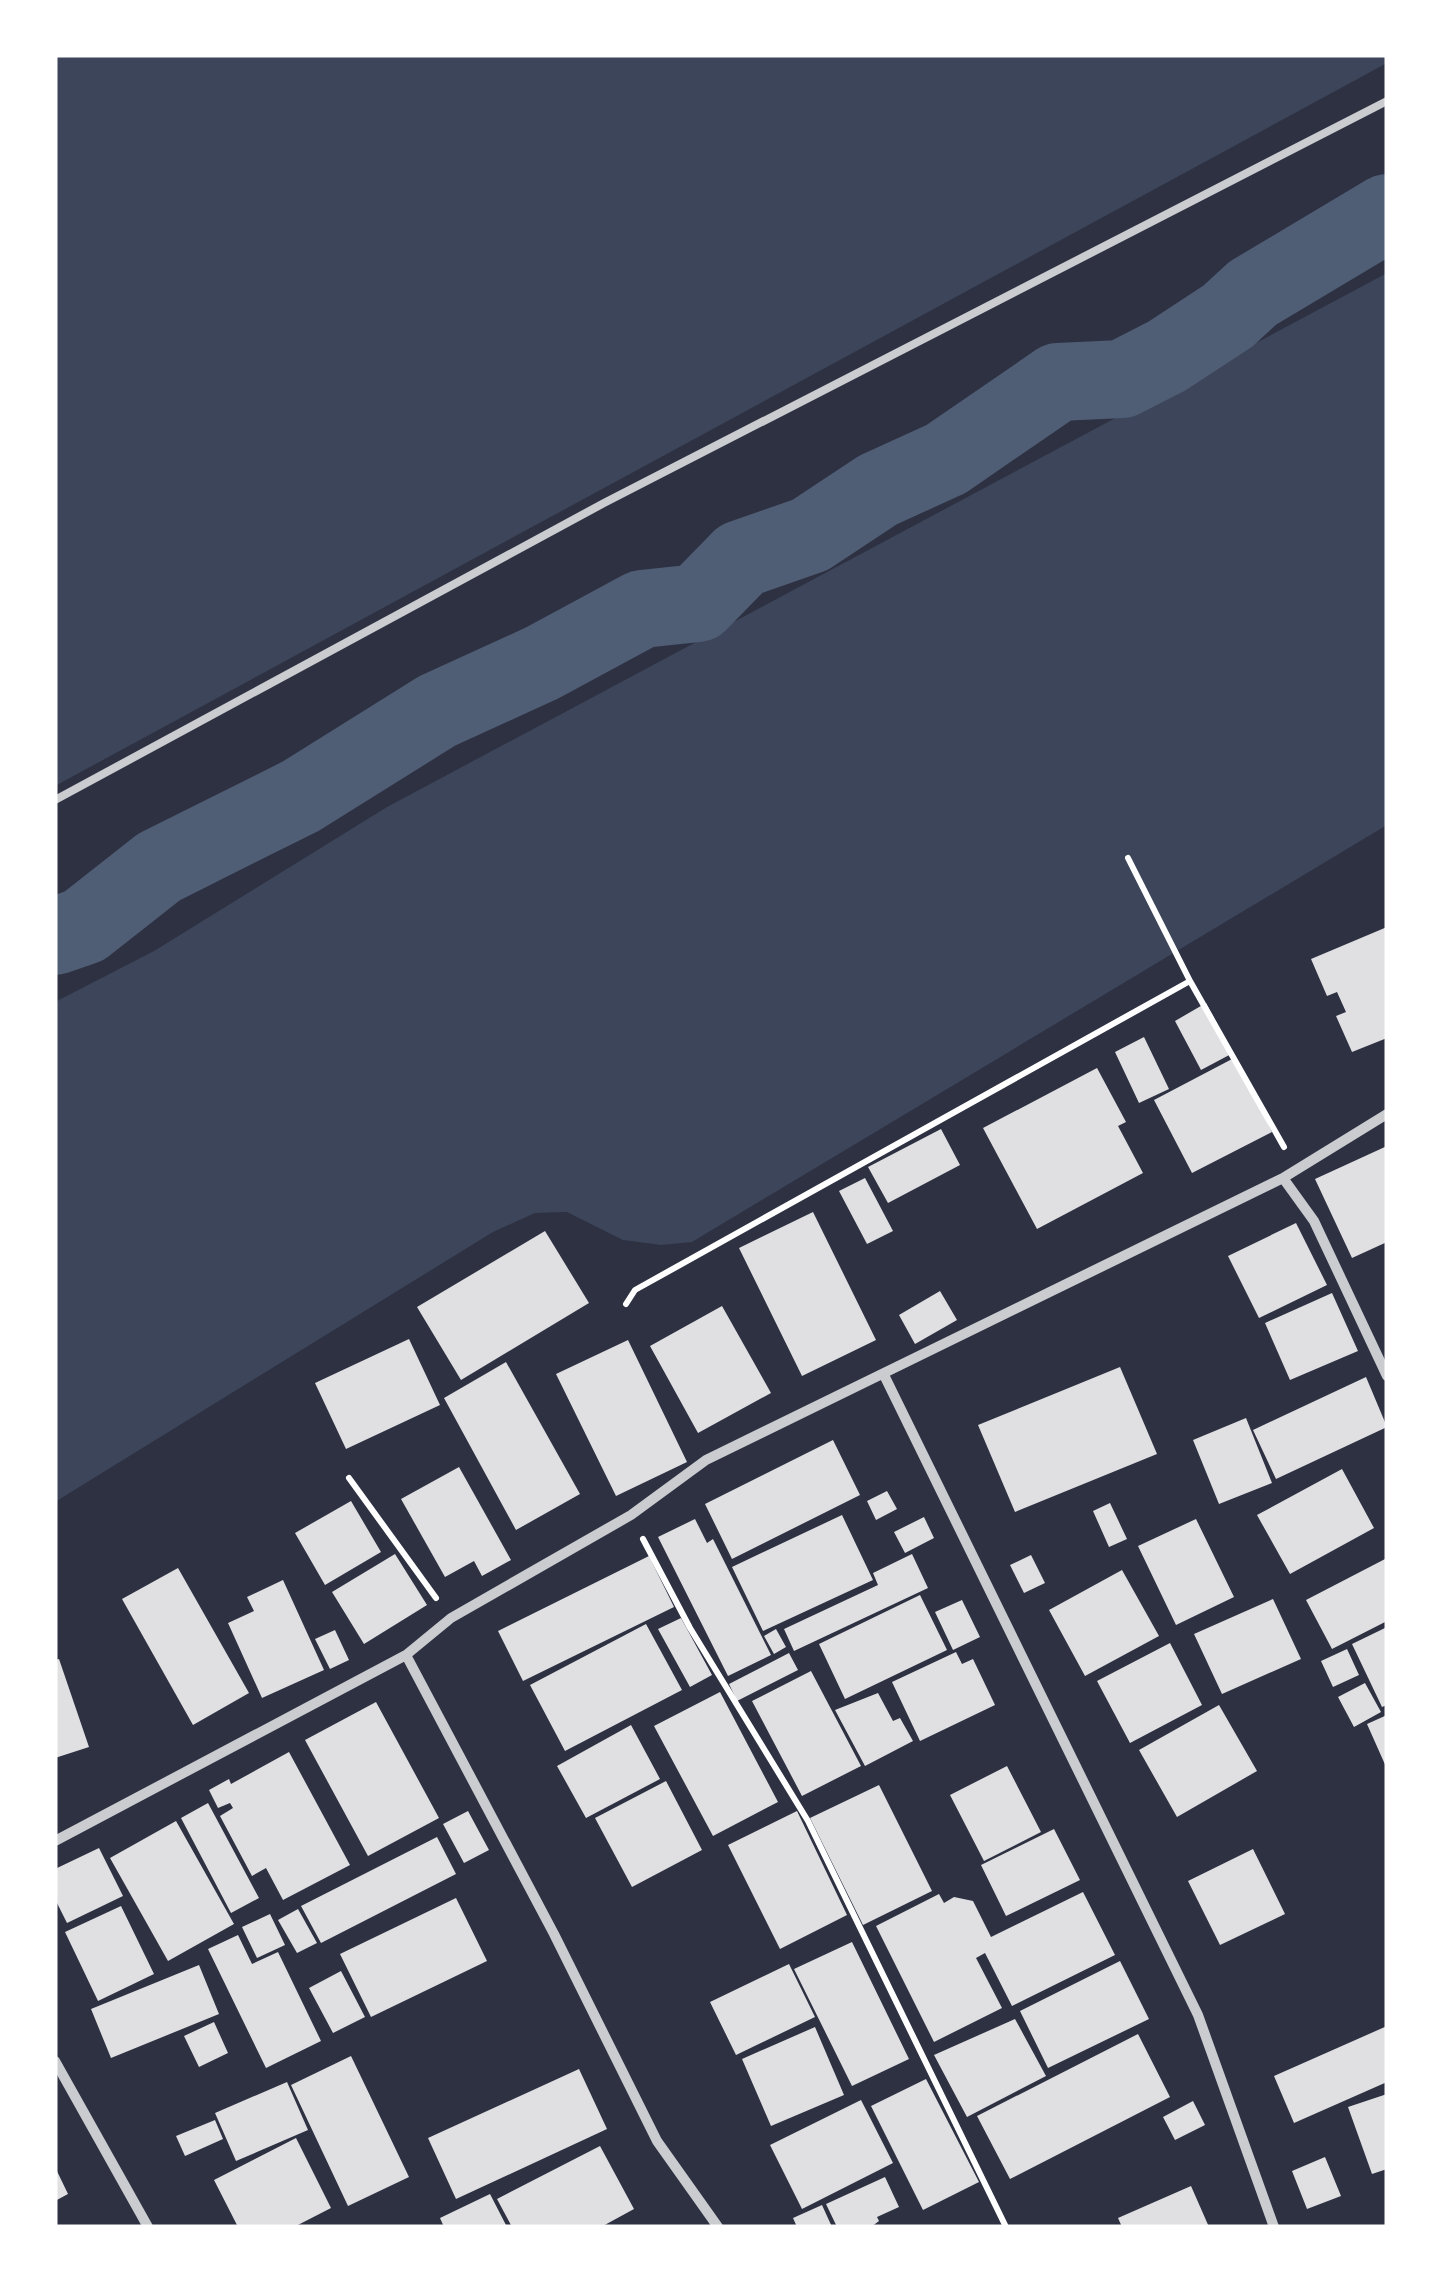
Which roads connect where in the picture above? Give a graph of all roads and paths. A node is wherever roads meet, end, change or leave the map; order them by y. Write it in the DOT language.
graph roads {
  1 [pos="1387,102"];
  2 [pos="55,800"];
  3 [pos="1128,858"];
  4 [pos="1190,981"];
  5 [pos="1387,1114"];
  6 [pos="1297,1170"];
  7 [pos="1283,1178"];
  8 [pos="626,1304"];
  9 [pos="884,1375"];
  10 [pos="1387,1376"];
  11 [pos="349,1478"];
  12 [pos="631,1515"];
  13 [pos="450,1618"];
  14 [pos="406,1655"];
  15 [pos="55,1841"];
  16 [pos="55,2061"];
  17 [pos="148,2227"];
  18 [pos="718,2227"];
  19 [pos="1006,2227"];
  20 [pos="1274,2227"];
  1 -- 2 [label="lane"];
  3 -- 4 [label="path"];
  4 -- 6 [label="path"];
  4 -- 8 [label="path"];
  5 -- 6 [label="street"];
  6 -- 7 [label="street"];
  7 -- 9 [label="street"];
  7 -- 10 [label="street"];
  9 -- 12 [label="street"];
  9 -- 20 [label="street"];
  11 -- 13 [label="path"];
  12 -- 13 [label="street"];
  12 -- 19 [label="path"];
  13 -- 14 [label="street"];
  14 -- 15 [label="street"];
  14 -- 18 [label="street"];
  16 -- 17 [label="street"];
}
